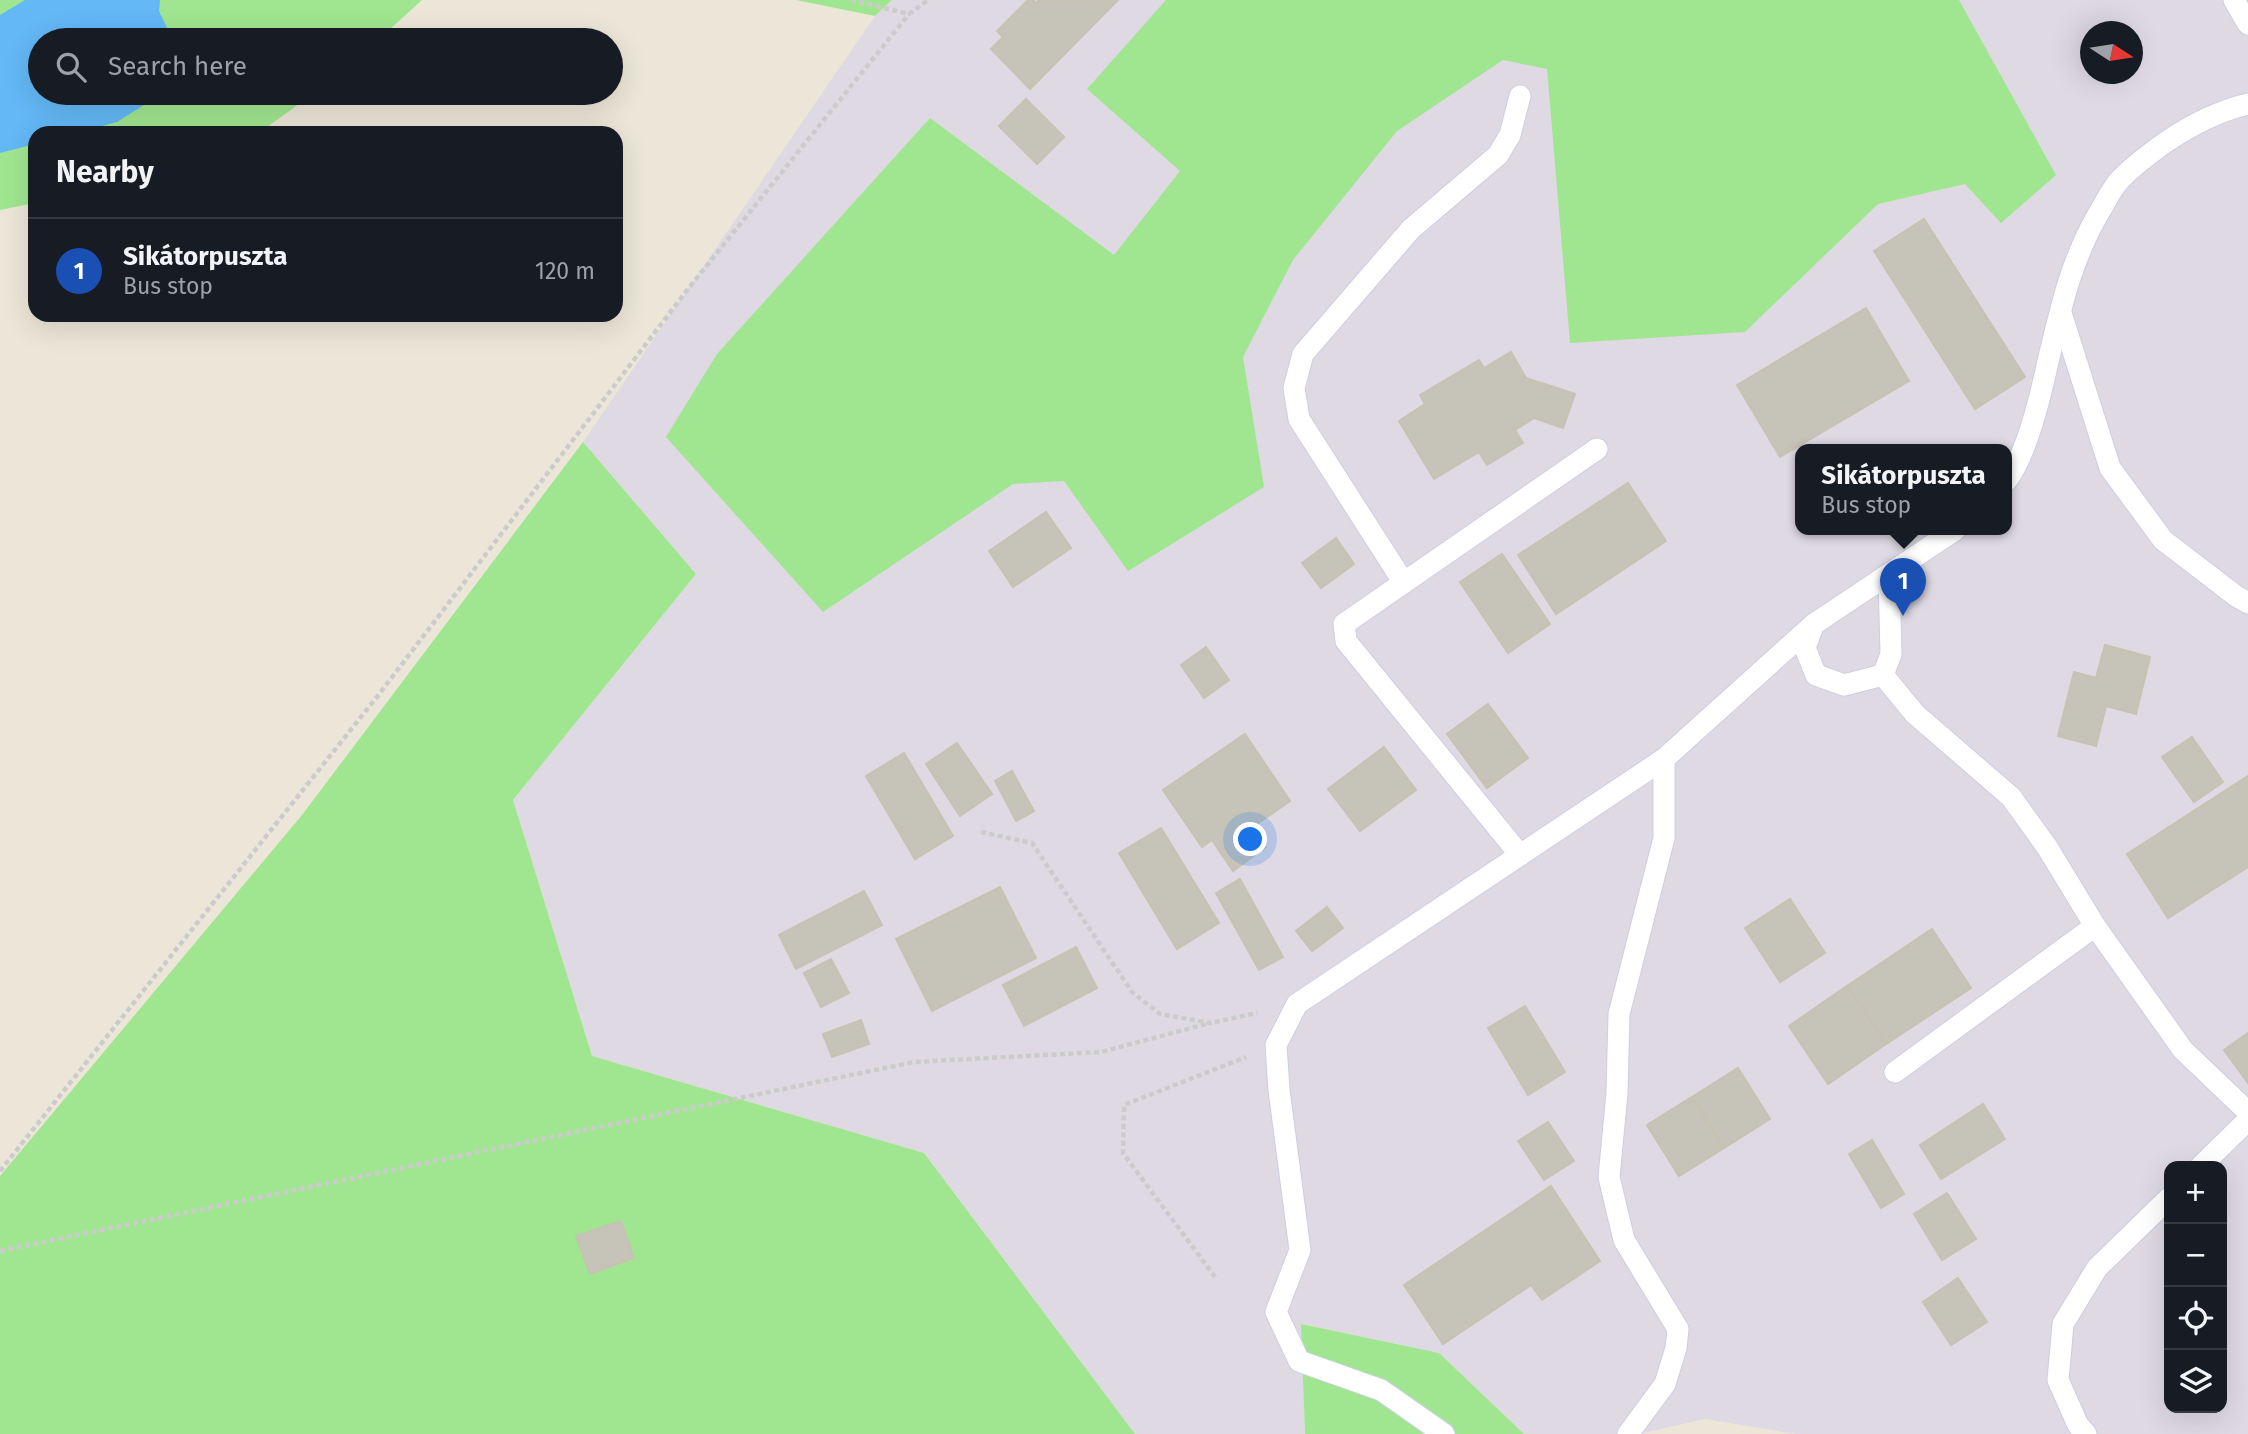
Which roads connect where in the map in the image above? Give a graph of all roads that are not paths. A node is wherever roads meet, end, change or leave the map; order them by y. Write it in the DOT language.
graph roads {
  1 [pos="2234,0"];
  2 [pos="2248,24"];
  3 [pos="1520,96"];
  4 [pos="2248,104"];
  5 [pos="2060,311"];
  6 [pos="1597,449"];
  7 [pos="2012,474"];
  8 [pos="1947,535"];
  9 [pos="1889,573"];
  10 [pos="1404,583"];
  11 [pos="2248,603"];
  12 [pos="1814,624"];
  13 [pos="1883,675"];
  14 [pos="1664,759"];
  15 [pos="1520,855"];
  16 [pos="2095,926"];
  17 [pos="1895,1072"];
  18 [pos="2248,1112"];
  19 [pos="2248,1120"];
  20 [pos="2206,1161"];
  21 [pos="2164,1203"];
  22 [pos="1444,1434"];
  23 [pos="1628,1434"];
  24 [pos="2086,1434"];
  1 -- 2 [label="lane"];
  3 -- 10 [label="lane"];
  4 -- 5 [label="lane"];
  5 -- 7 [label="lane"];
  5 -- 11 [label="lane"];
  6 -- 10 [label="lane"];
  8 -- 9 [label="lane"];
  9 -- 12 [label="lane"];
  9 -- 13 [label="lane"];
  10 -- 15 [label="lane"];
  12 -- 13 [label="lane"];
  12 -- 14 [label="lane"];
  13 -- 16 [label="lane"];
  14 -- 15 [label="lane"];
  14 -- 23 [label="lane"];
  15 -- 22 [label="lane"];
  16 -- 17 [label="lane"];
  16 -- 18 [label="lane"];
  19 -- 20 [label="lane"];
  21 -- 24 [label="lane"];
}
